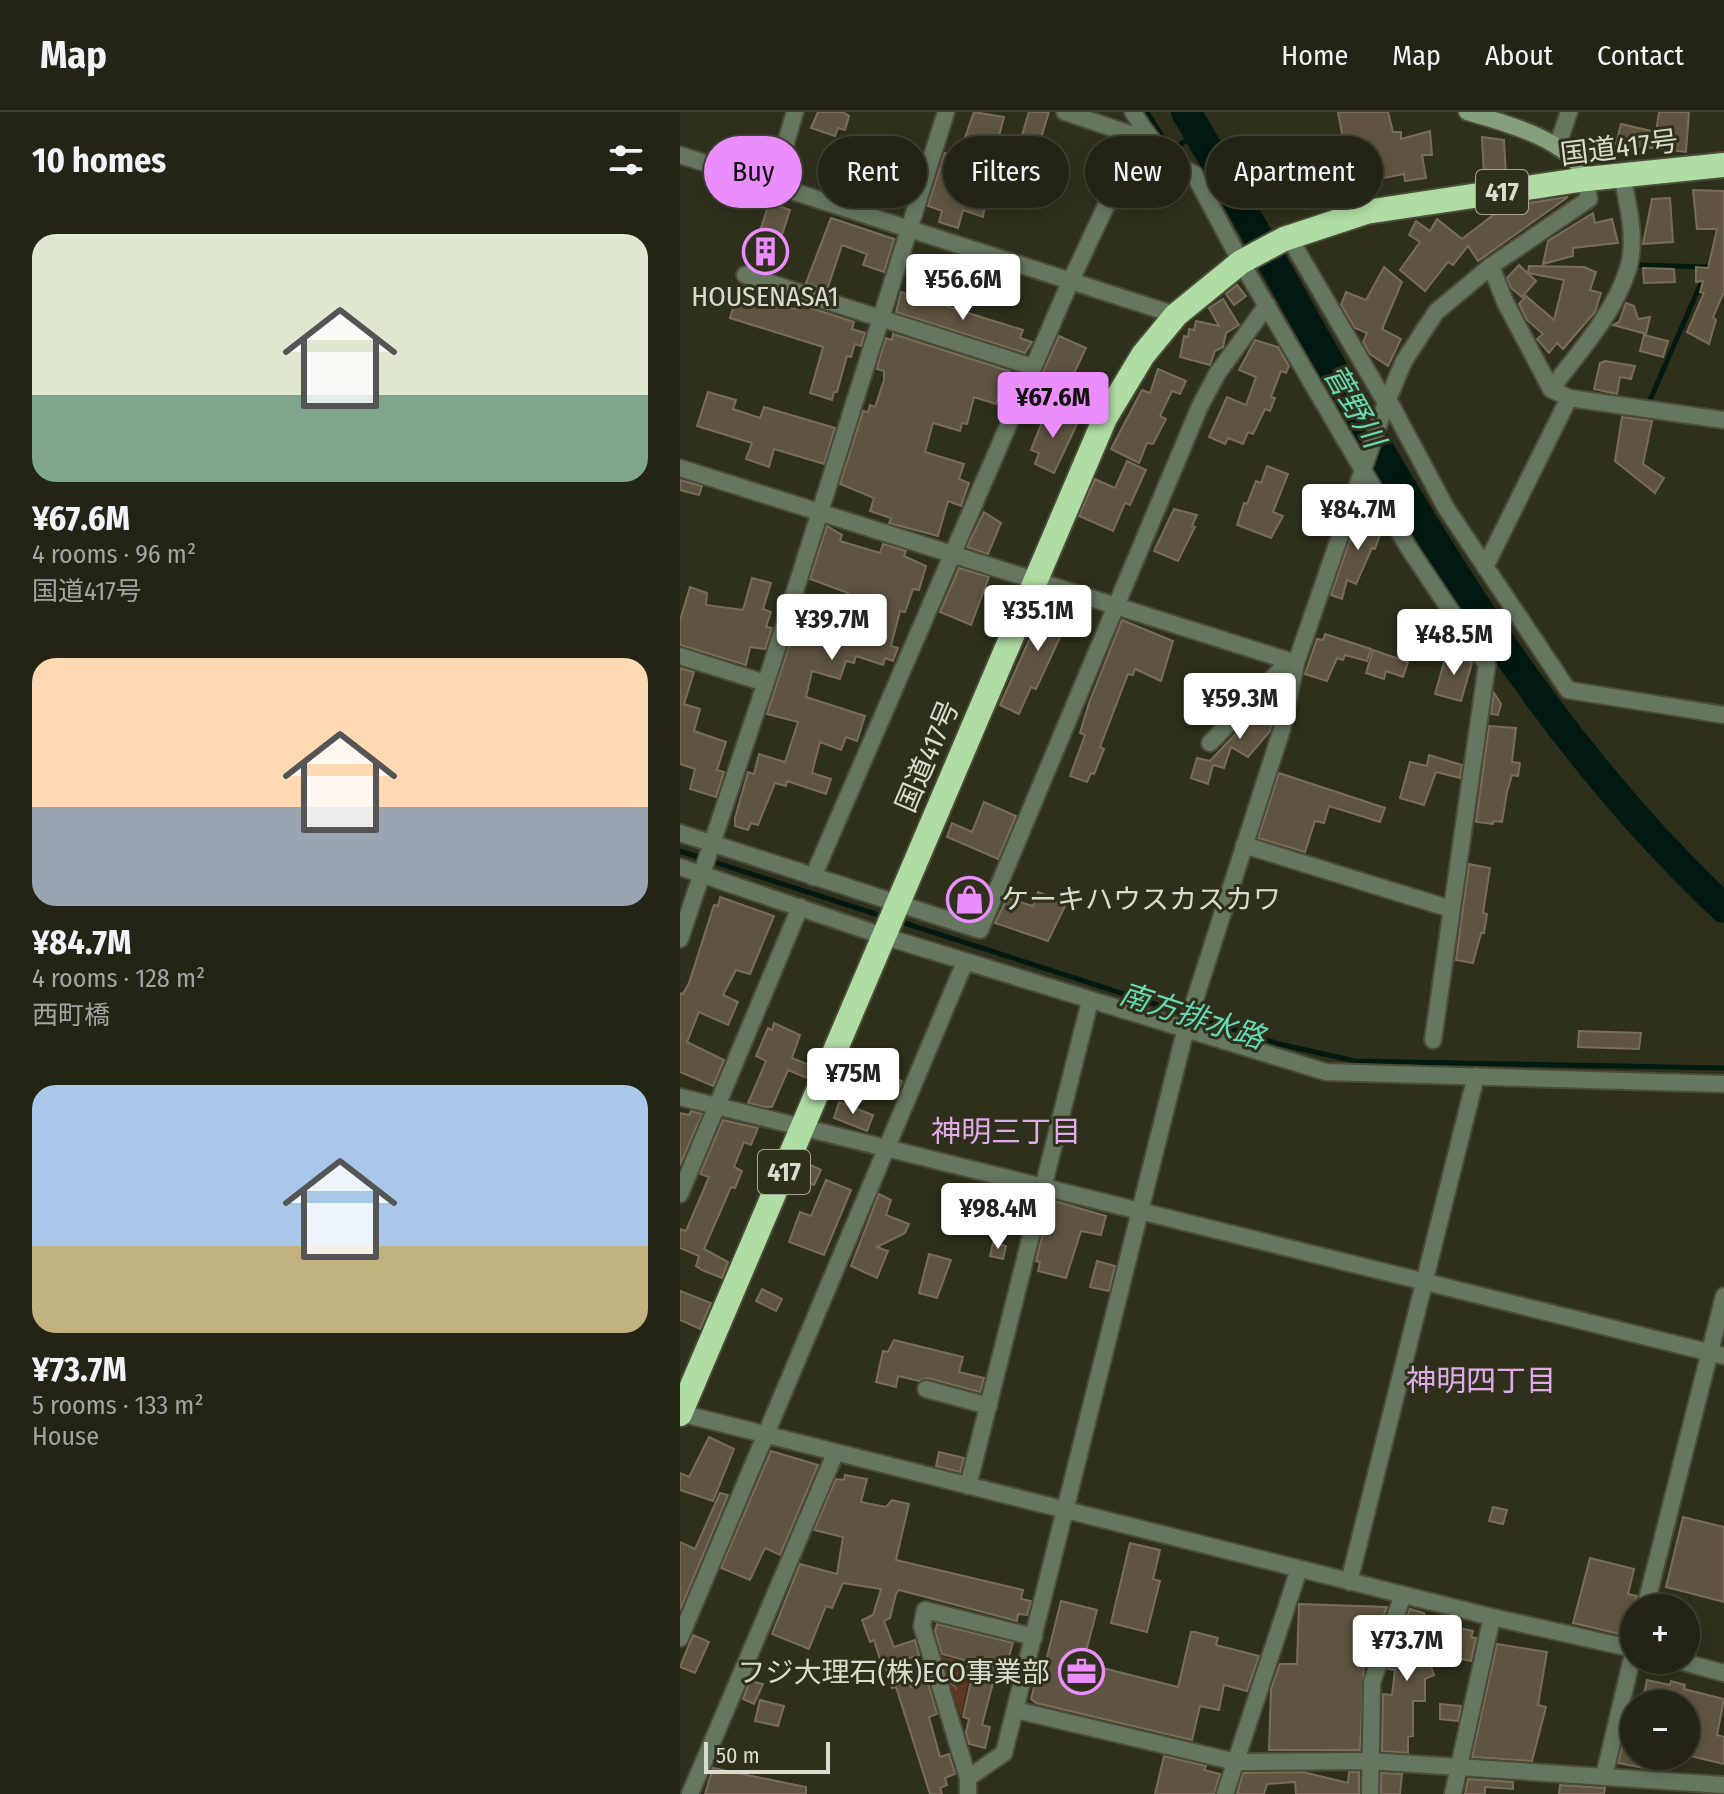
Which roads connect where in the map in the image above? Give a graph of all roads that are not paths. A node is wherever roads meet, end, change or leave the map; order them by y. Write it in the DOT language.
graph roads {
  1 [pos="795,112"];
  2 [pos="946,112"];
  3 [pos="1065,112"];
  4 [pos="1133,112"];
  5 [pos="1569,112"];
  6 [pos="1471,113"];
  7 [pos="1141,132"];
  8 [pos="788,136"];
  9 [pos="1557,147"];
  10 [pos="680,155"];
  11 [pos="704,163"];
  12 [pos="1724,165"];
  13 [pos="1622,176"];
  14 [pos="1586,179"];
  15 [pos="802,195"];
  16 [pos="907,229"];
  17 [pos="1287,238"];
  18 [pos="1246,260"];
  19 [pos="1491,266"];
  20 [pos="745,275"];
  21 [pos="1071,280"];
  22 [pos="1267,305"];
  23 [pos="1176,315"];
  24 [pos="879,319"];
  25 [pos="1033,367"];
  26 [pos="1551,389"];
  27 [pos="1569,398"];
  28 [pos="1387,403"];
  29 [pos="1724,420"];
  30 [pos="1366,464"];
  31 [pos="680,468"];
  32 [pos="820,509"];
  33 [pos="952,552"];
  34 [pos="1485,567"];
  35 [pos="1034,581"];
  36 [pos="1115,606"];
  37 [pos="680,656"];
  38 [pos="1292,662"];
  39 [pos="765,683"];
  40 [pos="1724,715"];
  41 [pos="1210,743"];
  42 [pos="680,833"];
  43 [pos="1244,845"];
  44 [pos="710,846"];
  45 [pos="680,867"];
  46 [pos="702,872"];
  47 [pos="813,877"];
  48 [pos="800,907"];
  49 [pos="1451,909"];
  50 [pos="890,919"];
  51 [pos="680,939"];
  52 [pos="965,962"];
  53 [pos="1090,1001"];
  54 [pos="1186,1027"];
  55 [pos="1433,1040"];
  56 [pos="1476,1076"];
  57 [pos="1724,1084"];
  58 [pos="680,1097"];
  59 [pos="716,1106"];
  60 [pos="803,1128"];
  61 [pos="888,1150"];
  62 [pos="1044,1188"];
  63 [pos="680,1194"];
  64 [pos="1141,1212"];
  65 [pos="1425,1281"];
  66 [pos="1724,1296"];
  67 [pos="1717,1355"];
  68 [pos="926,1389"];
  69 [pos="989,1406"];
  70 [pos="680,1413"];
  71 [pos="765,1436"];
  72 [pos="835,1454"];
  73 [pos="968,1486"];
  74 [pos="1066,1510"];
  75 [pos="1299,1569"];
  76 [pos="1349,1582"];
  77 [pos="1649,1594"];
  78 [pos="1403,1595"];
  79 [pos="1492,1617"];
  80 [pos="1034,1637"];
  81 [pos="680,1638"];
  82 [pos="1620,1647"];
  83 [pos="1700,1666"];
  84 [pos="1724,1673"];
  85 [pos="1628,1674"];
  86 [pos="1016,1710"];
  87 [pos="1370,1761"];
  88 [pos="1236,1762"];
  89 [pos="1458,1765"];
  90 [pos="1604,1776"];
  91 [pos="1724,1785"];
  92 [pos="968,1786"];
  93 [pos="1674,1788"];
  94 [pos="690,1794"];
  95 [pos="1225,1794"];
  96 [pos="1370,1794"];
  97 [pos="1453,1794"];
  1 -- 8 [label="street"];
  2 -- 16 [label="street"];
  3 -- 7 [label="street"];
  4 -- 7 [label="street"];
  5 -- 9 [label="street"];
  6 -- 9 [label="street"];
  7 -- 18 [label="street"];
  7 -- 21 [label="street"];
  9 -- 14 [label="street"];
  10 -- 11 [label="street"];
  12 -- 13 [label="highway, 国道417号 / 417"];
  13 -- 14 [label="highway, 国道417号 / 417"];
  13 -- 26 [label="street"];
  14 -- 17 [label="highway, 国道417号 / 417"];
  14 -- 19 [label="street"];
  15 -- 16 [label="street"];
  16 -- 21 [label="street"];
  16 -- 24 [label="street"];
  17 -- 18 [label="highway, 国道417号 / 417"];
  17 -- 28 [label="street"];
  18 -- 22 [label="street"];
  18 -- 23 [label="highway, 国道417号 / 417"];
  19 -- 26 [label="street"];
  19 -- 28 [label="street"];
  20 -- 24 [label="street"];
  21 -- 23 [label="street"];
  21 -- 25 [label="street"];
  22 -- 30 [label="street"];
  22 -- 36 [label="street"];
  23 -- 35 [label="highway, 国道417号 / 417"];
  24 -- 25 [label="street"];
  24 -- 32 [label="street"];
  25 -- 33 [label="street"];
  26 -- 27 [label="street"];
  27 -- 29 [label="street"];
  27 -- 34 [label="street"];
  28 -- 30 [label="street"];
  28 -- 34 [label="street"];
  30 -- 38 [label="street"];
  30 -- 49 [label="street"];
  31 -- 32 [label="street"];
  32 -- 33 [label="street"];
  32 -- 39 [label="street"];
  33 -- 35 [label="street"];
  33 -- 47 [label="street"];
  34 -- 40 [label="street"];
  35 -- 36 [label="street"];
  35 -- 50 [label="highway, 国道417号 / 417"];
  36 -- 38 [label="street"];
  36 -- 50 [label="street"];
  37 -- 39 [label="street"];
  38 -- 41 [label="street"];
  38 -- 43 [label="street"];
  39 -- 44 [label="street"];
  42 -- 44 [label="street"];
  43 -- 49 [label="street"];
  43 -- 54 [label="street"];
  44 -- 46 [label="street"];
  44 -- 47 [label="street"];
  45 -- 46 [label="street"];
  46 -- 48 [label="street"];
  46 -- 51 [label="street"];
  47 -- 50 [label="street"];
  48 -- 50 [label="street"];
  48 -- 59 [label="street"];
  49 -- 55 [label="street"];
  50 -- 52 [label="street"];
  50 -- 60 [label="highway, 国道417号 / 417"];
  52 -- 53 [label="street"];
  52 -- 61 [label="street"];
  53 -- 54 [label="street"];
  53 -- 62 [label="street"];
  54 -- 56 [label="street"];
  54 -- 64 [label="street"];
  56 -- 57 [label="street"];
  56 -- 65 [label="street"];
  58 -- 59 [label="street"];
  59 -- 60 [label="street"];
  59 -- 63 [label="street"];
  60 -- 61 [label="street"];
  60 -- 70 [label="highway, 国道417号 / 417"];
  61 -- 62 [label="street"];
  61 -- 71 [label="street"];
  62 -- 64 [label="street"];
  62 -- 69 [label="street"];
  64 -- 65 [label="street"];
  64 -- 74 [label="street"];
  65 -- 67 [label="street"];
  65 -- 76 [label="street"];
  66 -- 67 [label="street"];
  67 -- 77 [label="street"];
  68 -- 69 [label="street"];
  69 -- 73 [label="street"];
  70 -- 71 [label="street"];
  71 -- 72 [label="street"];
  71 -- 81 [label="street"];
  72 -- 73 [label="street"];
  72 -- 94 [label="street"];
  73 -- 74 [label="street"];
  74 -- 75 [label="street"];
  74 -- 80 [label="street"];
  75 -- 76 [label="street"];
  75 -- 88 [label="street"];
  76 -- 78 [label="street"];
  78 -- 79 [label="street"];
  78 -- 87 [label="street"];
  79 -- 82 [label="street"];
  79 -- 89 [label="street"];
  80 -- 86 [label="street"];
  80 -- 92 [label="street"];
  83 -- 84 [label="street"];
  85 -- 90 [label="street"];
  86 -- 88 [label="street"];
  86 -- 92 [label="street"];
  87 -- 88 [label="street"];
  87 -- 89 [label="street"];
  87 -- 96 [label="street"];
  88 -- 95 [label="street"];
  89 -- 90 [label="street"];
  89 -- 97 [label="street"];
  90 -- 93 [label="street"];
  91 -- 93 [label="street"];
}
